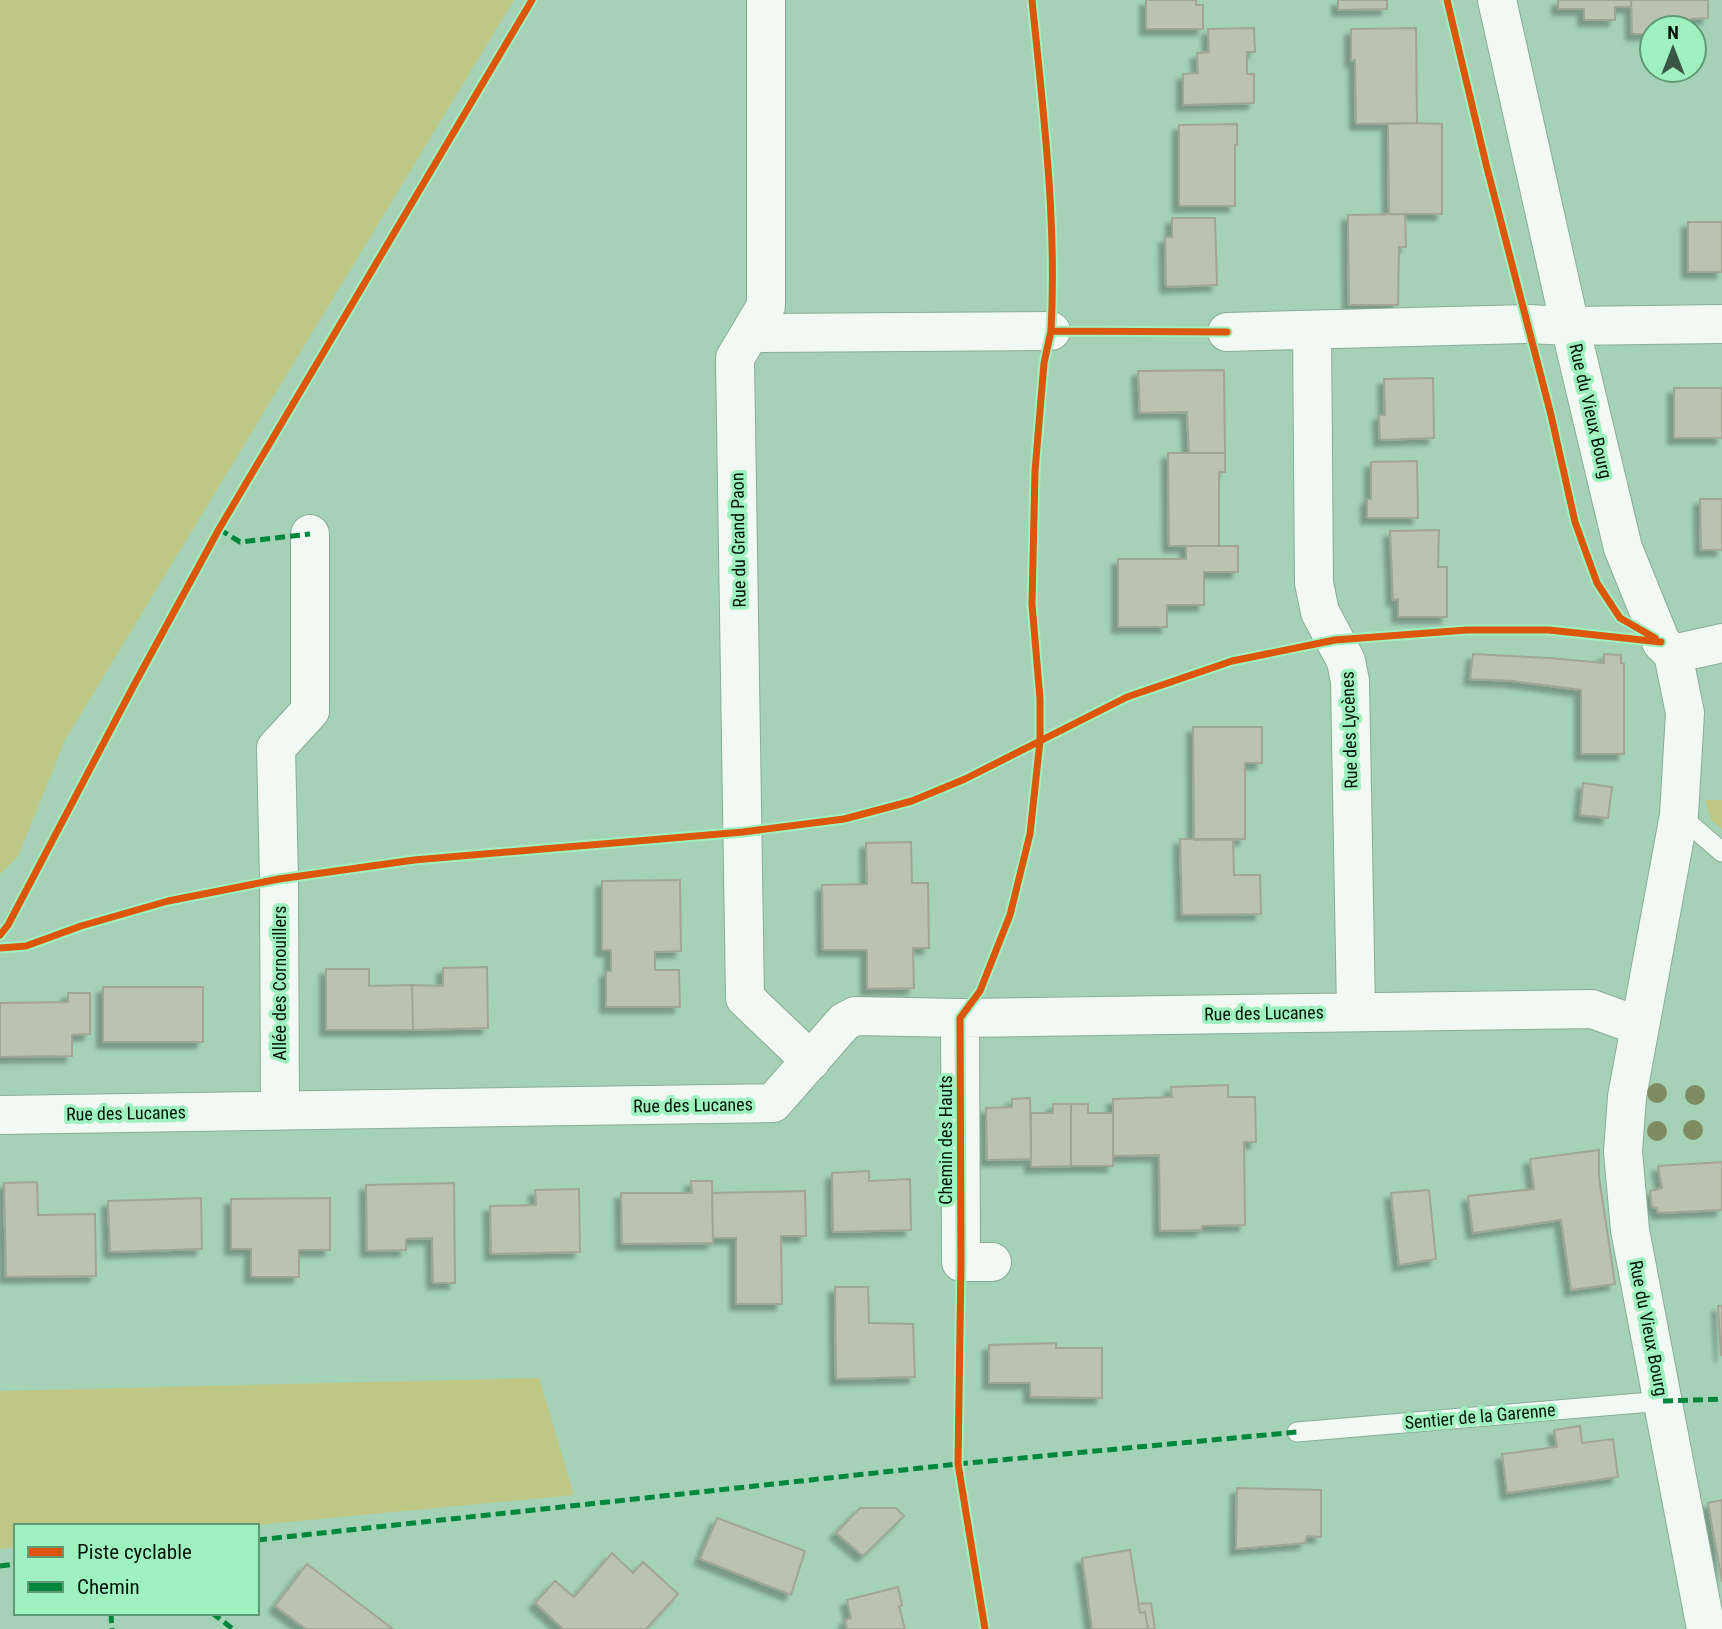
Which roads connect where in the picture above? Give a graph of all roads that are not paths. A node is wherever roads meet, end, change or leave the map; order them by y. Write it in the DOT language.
graph roads {
  1 [pos="766,0"];
  2 [pos="1497,0"];
  3 [pos="1722,324"];
  4 [pos="1570,326"];
  5 [pos="1312,330"];
  6 [pos="1051,331"];
  7 [pos="1227,332"];
  8 [pos="750,333"];
  9 [pos="310,534"];
  10 [pos="1722,643"];
  11 [pos="1673,654"];
  12 [pos="1679,815"];
  13 [pos="1722,852"];
  14 [pos="1356,1012"];
  15 [pos="960,1017"];
  16 [pos="1639,1026"];
  17 [pos="811,1061"];
  18 [pos="280,1110"];
  19 [pos="0,1115"];
  20 [pos="992,1262"];
  21 [pos="1663,1401"];
  22 [pos="1297,1432"];
  23 [pos="1706,1629"];
  1 -- 8 [label="street, Rue du Grand Paon"];
  2 -- 4 [label="street, Rue du Vieux Bourg"];
  3 -- 4 [label="street"];
  4 -- 5 [label="street"];
  4 -- 11 [label="street, Rue du Vieux Bourg"];
  5 -- 7 [label="street"];
  5 -- 14 [label="street, Rue des Lycènes"];
  6 -- 8 [label="street"];
  8 -- 17 [label="street, Rue du Grand Paon"];
  9 -- 18 [label="street, Allée des Cornouillers"];
  10 -- 11 [label="street"];
  11 -- 12 [label="street, Rue du Vieux Bourg"];
  12 -- 13 [label="lane"];
  12 -- 16 [label="street, Rue du Vieux Bourg"];
  14 -- 15 [label="street, Rue des Lucanes"];
  14 -- 16 [label="street, Rue des Lucanes"];
  15 -- 17 [label="street, Rue des Lucanes"];
  15 -- 20 [label="street, Chemin des Hauts"];
  16 -- 21 [label="street, Rue du Vieux Bourg"];
  17 -- 18 [label="street, Rue des Lucanes"];
  18 -- 19 [label="street, Rue des Lucanes"];
  21 -- 22 [label="lane, Sentier de la Garenne"];
  21 -- 23 [label="street, Rue du Vieux Bourg"];
}
